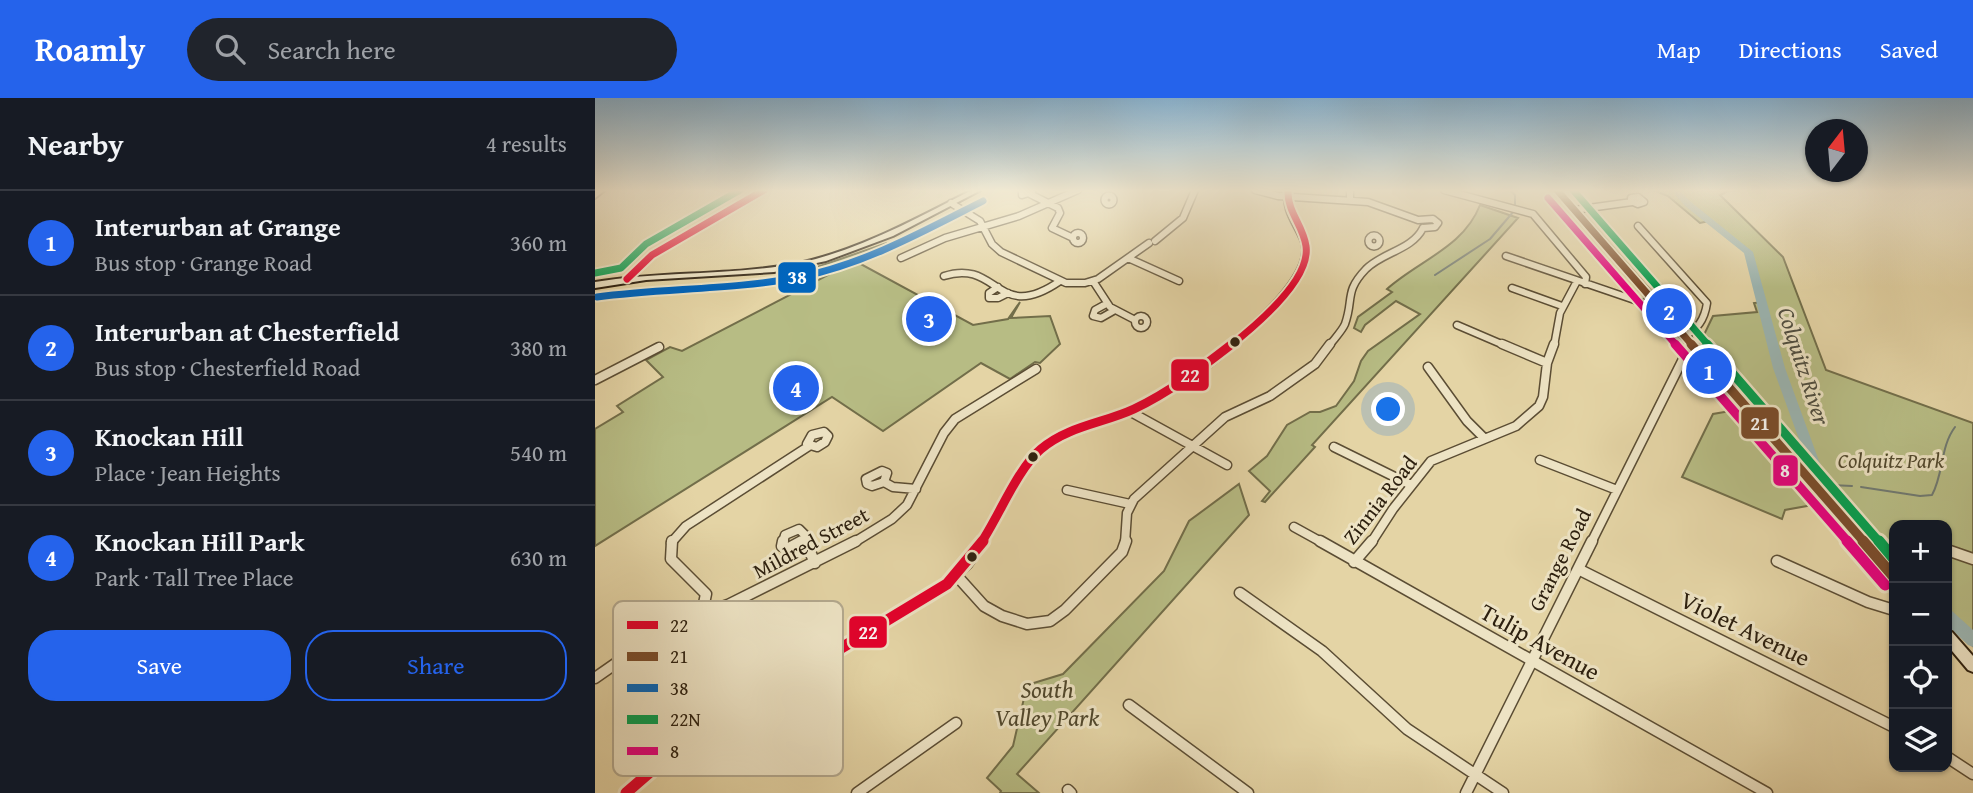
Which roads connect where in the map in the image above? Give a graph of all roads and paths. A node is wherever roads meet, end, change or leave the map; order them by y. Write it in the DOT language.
graph roads {
  1 [pos="709,222"];
  2 [pos="913,222"];
  3 [pos="980,222"];
  4 [pos="997,222"];
  5 [pos="1054,222"];
  6 [pos="1177,222"];
  7 [pos="1297,222"];
  8 [pos="1419,222"];
  9 [pos="1437,222"];
  10 [pos="1541,222"];
  11 [pos="1585,222"];
  12 [pos="984,226"];
  13 [pos="1638,226"];
  14 [pos="1423,228"];
  15 [pos="1071,237"];
  16 [pos="1380,244"];
  17 [pos="1394,253"];
  18 [pos="1506,256"];
  19 [pos="901,258"];
  20 [pos="1128,258"];
  21 [pos="944,276"];
  22 [pos="627,279"];
  23 [pos="1060,281"];
  24 [pos="1093,281"];
  25 [pos="1179,281"];
  26 [pos="1581,282"];
  27 [pos="595,285"];
  28 [pos="998,287"];
  29 [pos="1512,288"];
  30 [pos="1008,293"];
  31 [pos="1106,304"];
  32 [pos="1562,306"];
  33 [pos="1661,309"];
  34 [pos="1115,310"];
  35 [pos="1135,320"];
  36 [pos="1457,326"];
  37 [pos="1684,336"];
  38 [pos="659,347"];
  39 [pos="1696,351"];
  40 [pos="1546,363"];
  41 [pos="1428,367"];
  42 [pos="1036,369"];
  43 [pos="595,380"];
  44 [pos="1129,411"];
  45 [pos="1483,437"];
  46 [pos="809,446"];
  47 [pos="1190,447"];
  48 [pos="1334,447"];
  49 [pos="1540,460"];
  50 [pos="1227,464"];
  51 [pos="884,482"];
  52 [pos="1411,485"];
  53 [pos="916,489"];
  54 [pos="1067,490"];
  55 [pos="1617,490"];
  56 [pos="1130,504"];
  57 [pos="1294,527"];
  58 [pos="800,544"];
  59 [pos="1952,551"];
  60 [pos="1973,559"];
  61 [pos="1777,561"];
  62 [pos="1354,562"];
  63 [pos="815,563"];
  64 [pos="1578,569"];
  65 [pos="1889,571"];
  66 [pos="957,576"];
  67 [pos="1240,593"];
  68 [pos="705,601"];
  69 [pos="737,601"];
  70 [pos="1889,609"];
  71 [pos="1952,642"];
  72 [pos="843,649"];
  73 [pos="1531,662"];
  74 [pos="613,665"];
  75 [pos="1973,666"];
  76 [pos="595,678"];
  77 [pos="1129,705"];
  78 [pos="956,723"];
  79 [pos="1889,724"];
  80 [pos="1952,760"];
  81 [pos="1475,774"];
  82 [pos="1973,774"];
  83 [pos="646,776"];
  84 [pos="626,793"];
  85 [pos="857,793"];
  86 [pos="1248,793"];
  87 [pos="1466,793"];
  88 [pos="1503,793"];
  89 [pos="1767,793"];
  1 -- 22 [label="street"];
  2 -- 22 [label="main road"];
  3 -- 12 [label="street"];
  4 -- 12 [label="street"];
  5 -- 15 [label="street"];
  6 -- 20 [label="street"];
  7 -- 44 [label="street"];
  8 -- 14 [label="street"];
  9 -- 14 [label="street"];
  10 -- 26 [label="street"];
  11 -- 33 [label="main road"];
  12 -- 19 [label="street"];
  12 -- 23 [label="street"];
  13 -- 37 [label="street"];
  14 -- 17 [label="street"];
  16 -- 17 [label="street"];
  17 -- 47 [label="street"];
  18 -- 26 [label="street"];
  20 -- 24 [label="street"];
  20 -- 25 [label="street"];
  21 -- 28 [label="street"];
  22 -- 27 [label="main road"];
  23 -- 24 [label="street"];
  23 -- 30 [label="street"];
  24 -- 31 [label="street"];
  26 -- 32 [label="street, Zinnia Road"];
  26 -- 33 [label="street"];
  28 -- 30 [label="street"];
  28 -- 30 [label="street"];
  29 -- 32 [label="street"];
  31 -- 34 [label="street"];
  31 -- 34 [label="street"];
  32 -- 40 [label="street, Zinnia Road"];
  33 -- 37 [label="main road"];
  34 -- 35 [label="street"];
  36 -- 40 [label="street"];
  37 -- 39 [label="main road"];
  38 -- 43 [label="street"];
  39 -- 55 [label="street, Grange Road"];
  39 -- 65 [label="main road"];
  40 -- 45 [label="street, Zinnia Road"];
  41 -- 45 [label="street"];
  42 -- 53 [label="street, Mildred Street"];
  44 -- 47 [label="street"];
  44 -- 66 [label="street"];
  45 -- 52 [label="street, Zinnia Road"];
  46 -- 68 [label="street"];
  47 -- 50 [label="street"];
  47 -- 56 [label="street"];
  48 -- 52 [label="street"];
  49 -- 55 [label="street"];
  51 -- 53 [label="street"];
  52 -- 62 [label="street, Zinnia Road"];
  53 -- 63 [label="street, Mildred Street"];
  54 -- 56 [label="street"];
  55 -- 64 [label="street, Grange Road"];
  56 -- 66 [label="street"];
  57 -- 62 [label="street, Tulip Avenue"];
  58 -- 63 [label="street"];
  59 -- 60 [label="street"];
  61 -- 70 [label="street"];
  62 -- 73 [label="street, Tulip Avenue"];
  63 -- 69 [label="street, Mildred Street"];
  64 -- 73 [label="street, Grange Road"];
  64 -- 79 [label="street, Violet Avenue"];
  66 -- 72 [label="street"];
  67 -- 81 [label="street"];
  71 -- 75 [label="main road"];
  73 -- 81 [label="street, Grange Road"];
  73 -- 89 [label="street, Tulip Avenue"];
  74 -- 76 [label="street, Mildred Street"];
  77 -- 86 [label="street"];
  78 -- 85 [label="street"];
  80 -- 82 [label="street"];
  81 -- 87 [label="street, Grange Road"];
  81 -- 88 [label="street"];
  83 -- 84 [label="street"];
}
